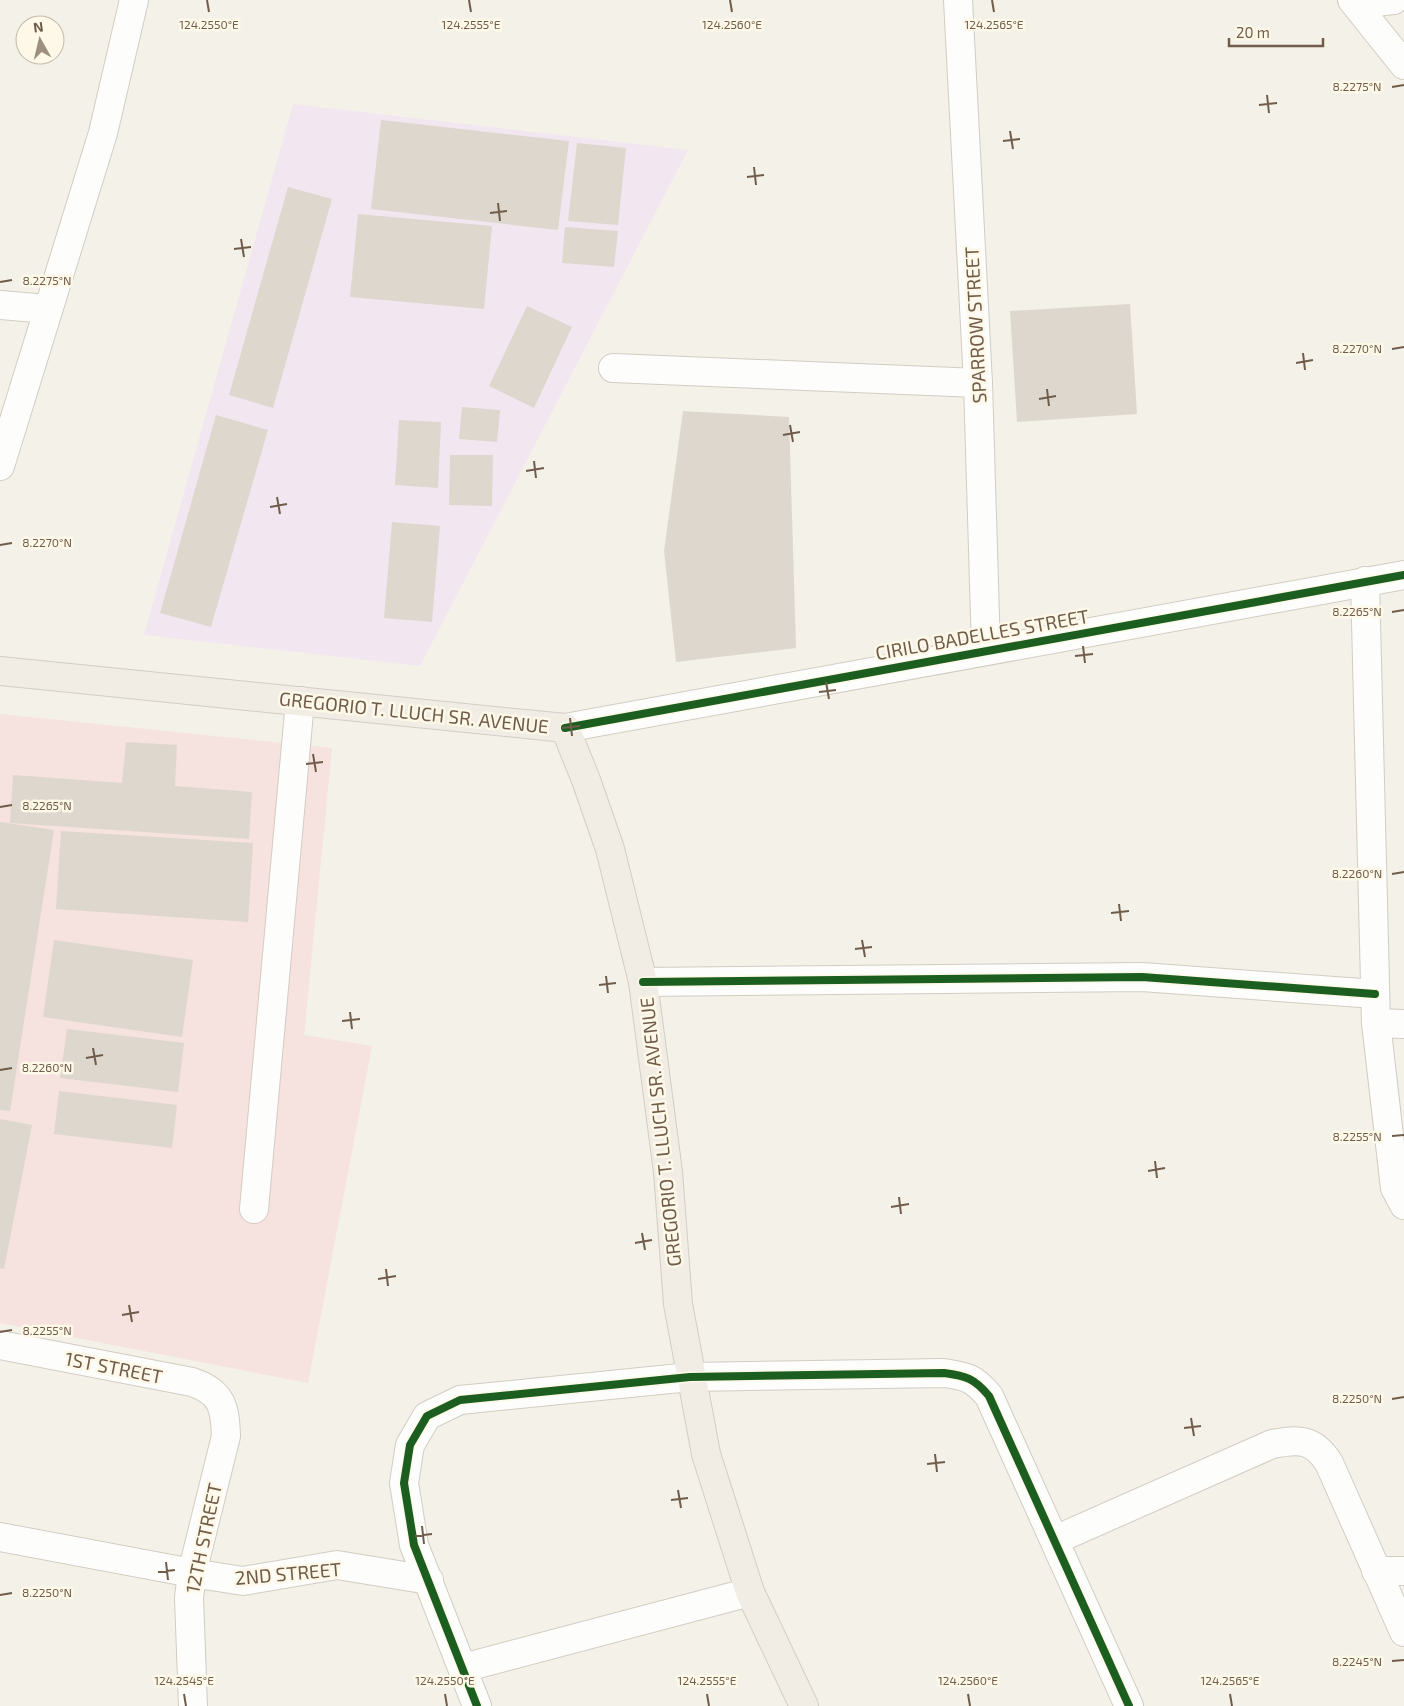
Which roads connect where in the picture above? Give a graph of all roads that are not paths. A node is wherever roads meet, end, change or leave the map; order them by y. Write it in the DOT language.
graph roads {
  1 [pos="134,0"];
  2 [pos="958,0"];
  3 [pos="1394,0"];
  4 [pos="1354,2"];
  5 [pos="1404,65"];
  6 [pos="0,306"];
  7 [pos="48,308"];
  8 [pos="613,368"];
  9 [pos="978,382"];
  10 [pos="0,466"];
  11 [pos="1404,575"];
  12 [pos="1365,581"];
  13 [pos="986,650"];
  14 [pos="0,671"];
  15 [pos="300,701"];
  16 [pos="566,728"];
  17 [pos="643,982"];
  18 [pos="1375,994"];
  19 [pos="1376,1023"];
  20 [pos="1404,1024"];
  21 [pos="1404,1205"];
  22 [pos="254,1209"];
  23 [pos="0,1345"];
  24 [pos="690,1377"];
  25 [pos="222,1402"];
  26 [pos="0,1537"];
  27 [pos="1054,1540"];
  28 [pos="1376,1571"];
  29 [pos="1404,1571"];
  30 [pos="192,1573"];
  31 [pos="428,1580"];
  32 [pos="750,1592"];
  33 [pos="1404,1632"];
  34 [pos="463,1668"];
  35 [pos="194,1706"];
  36 [pos="477,1706"];
  37 [pos="804,1706"];
  38 [pos="1129,1706"];
  1 -- 7 [label="street"];
  2 -- 9 [label="street, SPARROW STREET"];
  3 -- 4 [label="street"];
  4 -- 5 [label="street"];
  6 -- 7 [label="street"];
  7 -- 10 [label="street"];
  8 -- 9 [label="street"];
  9 -- 13 [label="street, SPARROW STREET"];
  11 -- 12 [label="street, CIRILO BADELLES STREET"];
  12 -- 13 [label="street, CIRILO BADELLES STREET"];
  12 -- 18 [label="street"];
  13 -- 16 [label="street, CIRILO BADELLES STREET"];
  14 -- 15 [label="main road, GREGORIO T. LLUCH SR. AVENUE"];
  15 -- 16 [label="main road, GREGORIO T. LLUCH SR. AVENUE"];
  15 -- 22 [label="street"];
  16 -- 17 [label="main road, GREGORIO T. LLUCH SR. AVENUE"];
  17 -- 18 [label="street"];
  17 -- 24 [label="main road, GREGORIO T. LLUCH SR. AVENUE"];
  18 -- 19 [label="street"];
  19 -- 20 [label="street"];
  19 -- 21 [label="street"];
  23 -- 25 [label="street, 1ST STREET"];
  24 -- 27 [label="street"];
  24 -- 31 [label="street"];
  24 -- 32 [label="main road, GREGORIO T. LLUCH SR. AVENUE"];
  25 -- 30 [label="street, 12TH STREET"];
  26 -- 30 [label="street, 2ND STREET"];
  27 -- 28 [label="street"];
  27 -- 38 [label="street"];
  28 -- 29 [label="street"];
  28 -- 33 [label="street"];
  30 -- 31 [label="street, 2ND STREET"];
  30 -- 35 [label="street, 12TH STREET"];
  31 -- 34 [label="street"];
  32 -- 34 [label="street"];
  32 -- 37 [label="main road, GREGORIO T. LLUCH SR. AVENUE"];
  34 -- 36 [label="street"];
}
